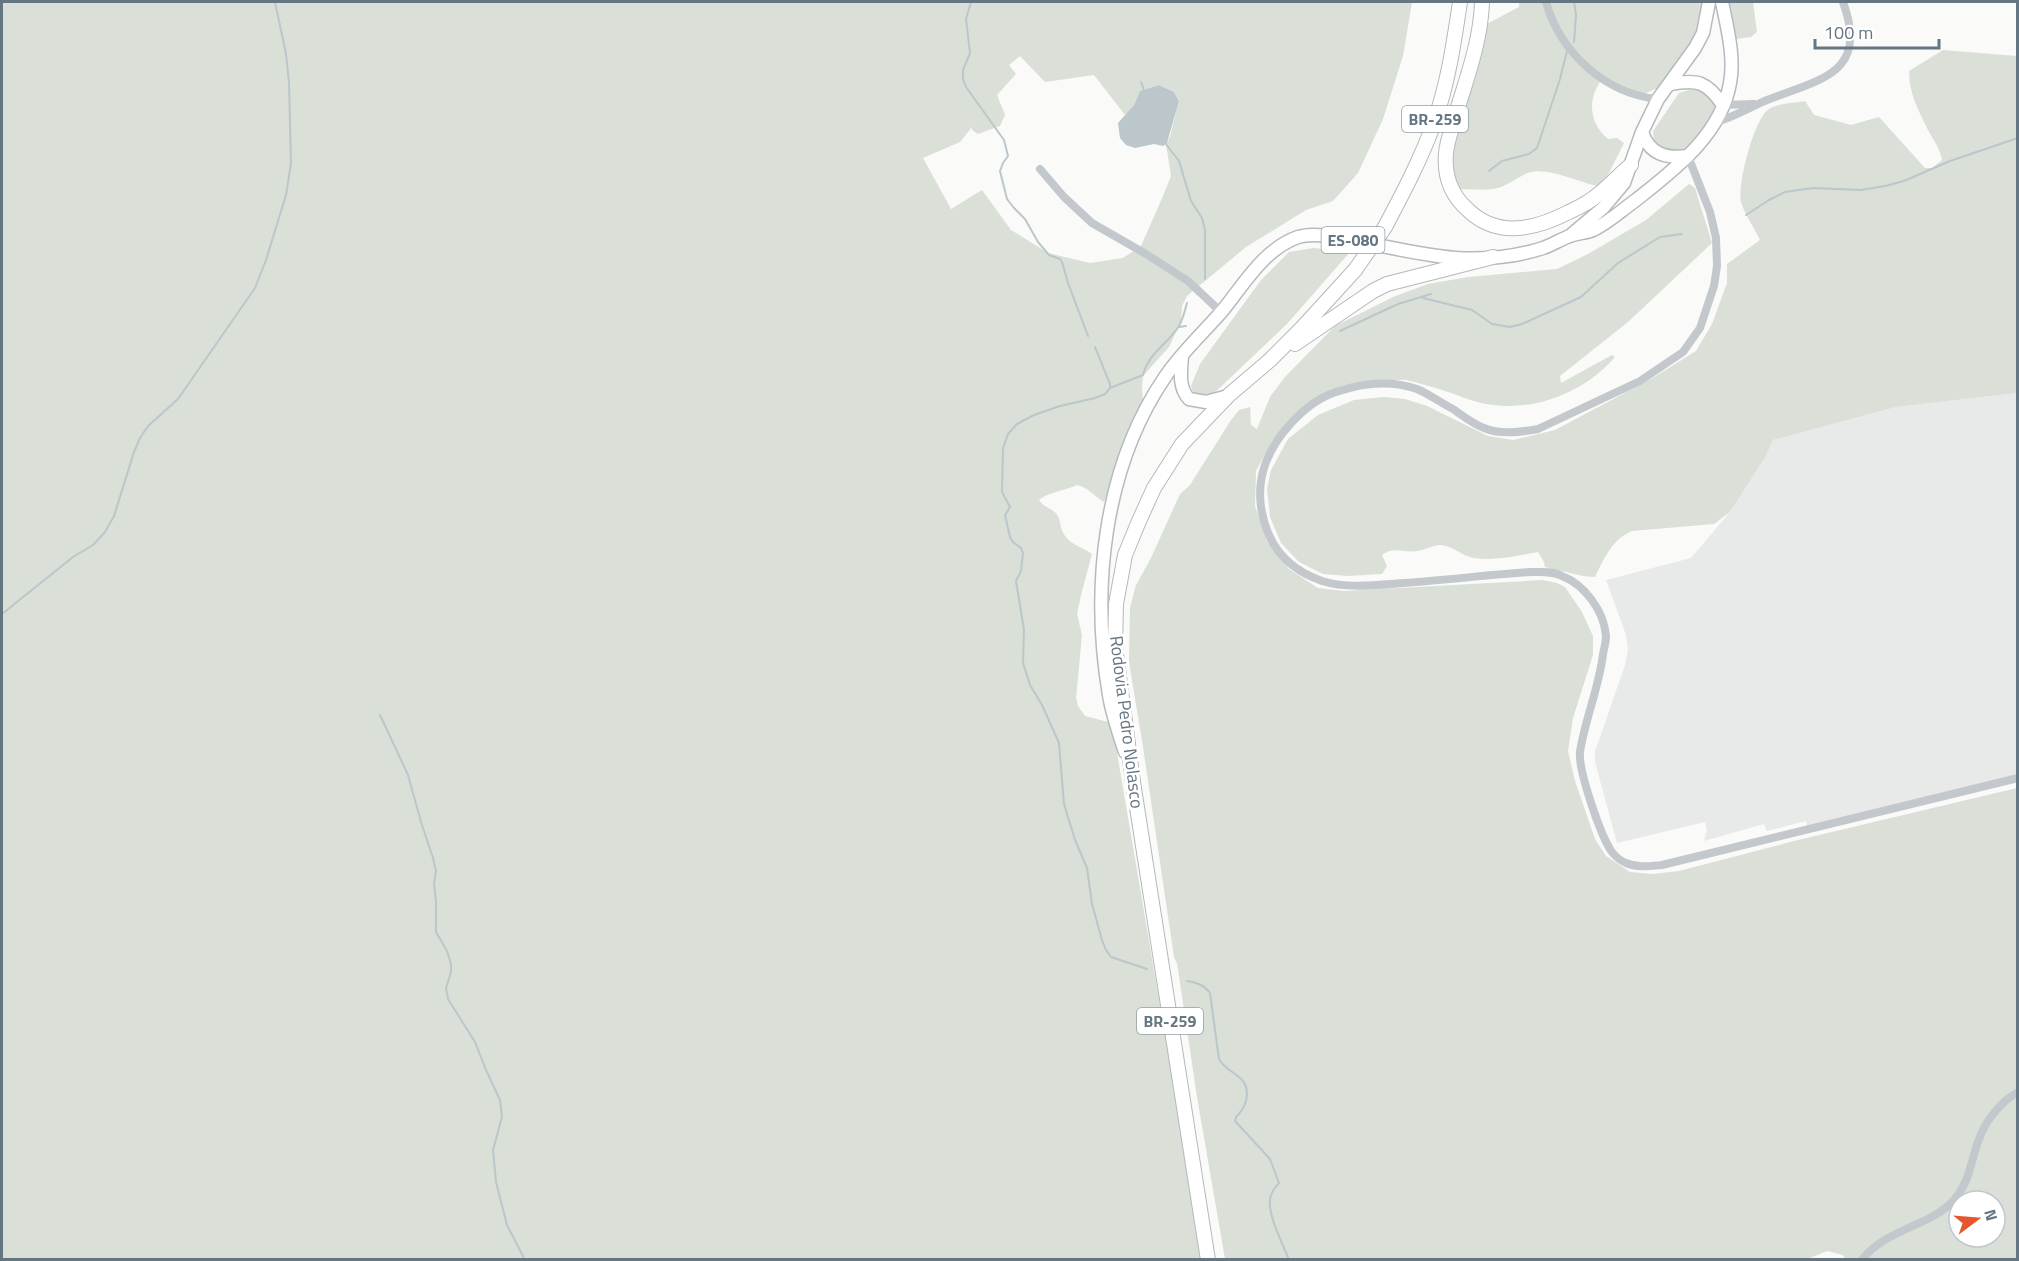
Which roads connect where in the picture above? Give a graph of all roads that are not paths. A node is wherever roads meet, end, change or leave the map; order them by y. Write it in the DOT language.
graph roads {
  1 [pos="1460,2"];
  2 [pos="1482,2"];
  3 [pos="1546,2"];
  4 [pos="1709,2"];
  5 [pos="1722,2"];
  6 [pos="1843,2"];
  7 [pos="1671,84"];
  8 [pos="1658,99"];
  9 [pos="1758,104"];
  10 [pos="1724,105"];
  11 [pos="1716,122"];
  12 [pos="1642,132"];
  13 [pos="1688,156"];
  14 [pos="1630,165"];
  15 [pos="1676,168"];
  16 [pos="1040,169"];
  17 [pos="1695,176"];
  18 [pos="1068,209"];
  19 [pos="1082,215"];
  20 [pos="1571,235"];
  21 [pos="1493,257"];
  22 [pos="1221,312"];
  23 [pos="1182,356"];
  24 [pos="1270,360"];
  25 [pos="1229,395"];
  26 [pos="2018,778"];
  27 [pos="1133,782"];
  28 [pos="2018,1092"];
  29 [pos="1208,1260"];
  30 [pos="1862,1260"];
  1 -- 24 [label="highway, Rodovia Pedro Nolasco / BR-259, bridge"];
  2 -- 14 [label="highway, ES-080"];
  3 -- 8 [label="street"];
  4 -- 7 [label="main road, ES-080"];
  5 -- 10 [label="main road"];
  6 -- 9 [label="street"];
  7 -- 8 [label="main road, ES-080"];
  7 -- 10 [label="main road"];
  8 -- 12 [label="main road, ES-080"];
  9 -- 10 [label="street"];
  9 -- 11 [label="street"];
  10 -- 11 [label="main road"];
  11 -- 13 [label="main road"];
  12 -- 13 [label="main road"];
  12 -- 14 [label="main road, ES-080"];
  13 -- 15 [label="main road"];
  13 -- 17 [label="street"];
  14 -- 20 [label="main road, ES-080"];
  15 -- 17 [label="street"];
  15 -- 20 [label="main road"];
  16 -- 19 [label="street"];
  17 -- 26 [label="street"];
  18 -- 19 [label="street"];
  19 -- 22 [label="street"];
  20 -- 21 [label="main road, ES-080"];
  21 -- 22 [label="main road, ES-080"];
  21 -- 24 [label="highway, ES-080"];
  22 -- 23 [label="main road, ES-080"];
  23 -- 25 [label="main road"];
  23 -- 27 [label="main road"];
  24 -- 25 [label="highway, Rodovia Pedro Nolasco / BR-259"];
  25 -- 27 [label="highway, Rodovia Pedro Nolasco / BR-259"];
  27 -- 29 [label="highway, Rodovia Pedro Nolasco / BR-259"];
  28 -- 30 [label="street"];
}
